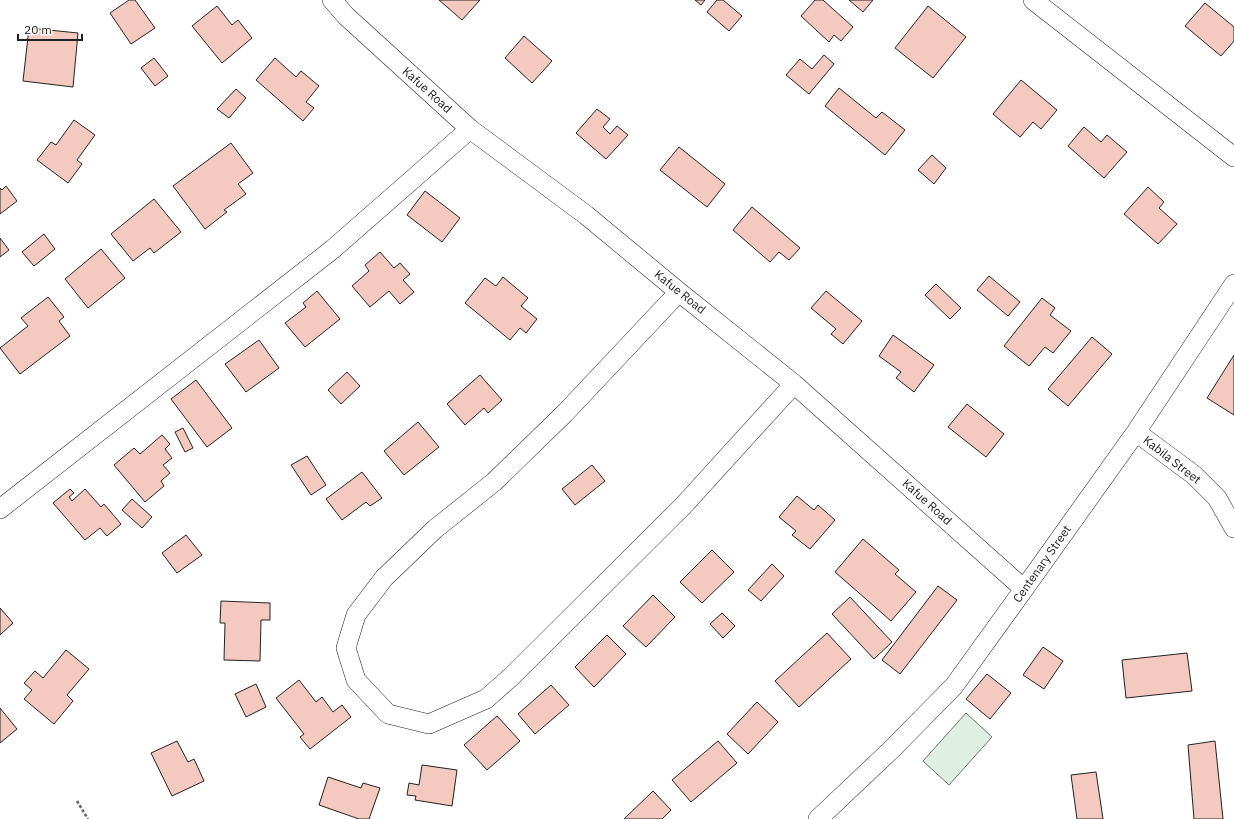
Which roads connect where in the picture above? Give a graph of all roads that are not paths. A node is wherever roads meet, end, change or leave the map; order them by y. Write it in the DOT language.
graph roads {
  1 [pos="332,0"];
  2 [pos="1033,0"];
  3 [pos="470,129"];
  4 [pos="1234,157"];
  5 [pos="1234,284"];
  6 [pos="679,292"];
  7 [pos="794,384"];
  8 [pos="1136,432"];
  9 [pos="0,508"];
  10 [pos="1234,528"];
  11 [pos="1024,589"];
  12 [pos="818,819"];
  1 -- 3 [label="street, Kafue Road"];
  2 -- 4 [label="street"];
  3 -- 6 [label="street, Kafue Road"];
  3 -- 9 [label="street"];
  5 -- 8 [label="street, Centenary Street"];
  6 -- 7 [label="street, Kafue Road"];
  6 -- 7 [label="street"];
  7 -- 11 [label="street, Kafue Road"];
  8 -- 10 [label="street, Kabila Street"];
  8 -- 11 [label="street, Centenary Street"];
  11 -- 12 [label="street, Centenary Street"];
}
